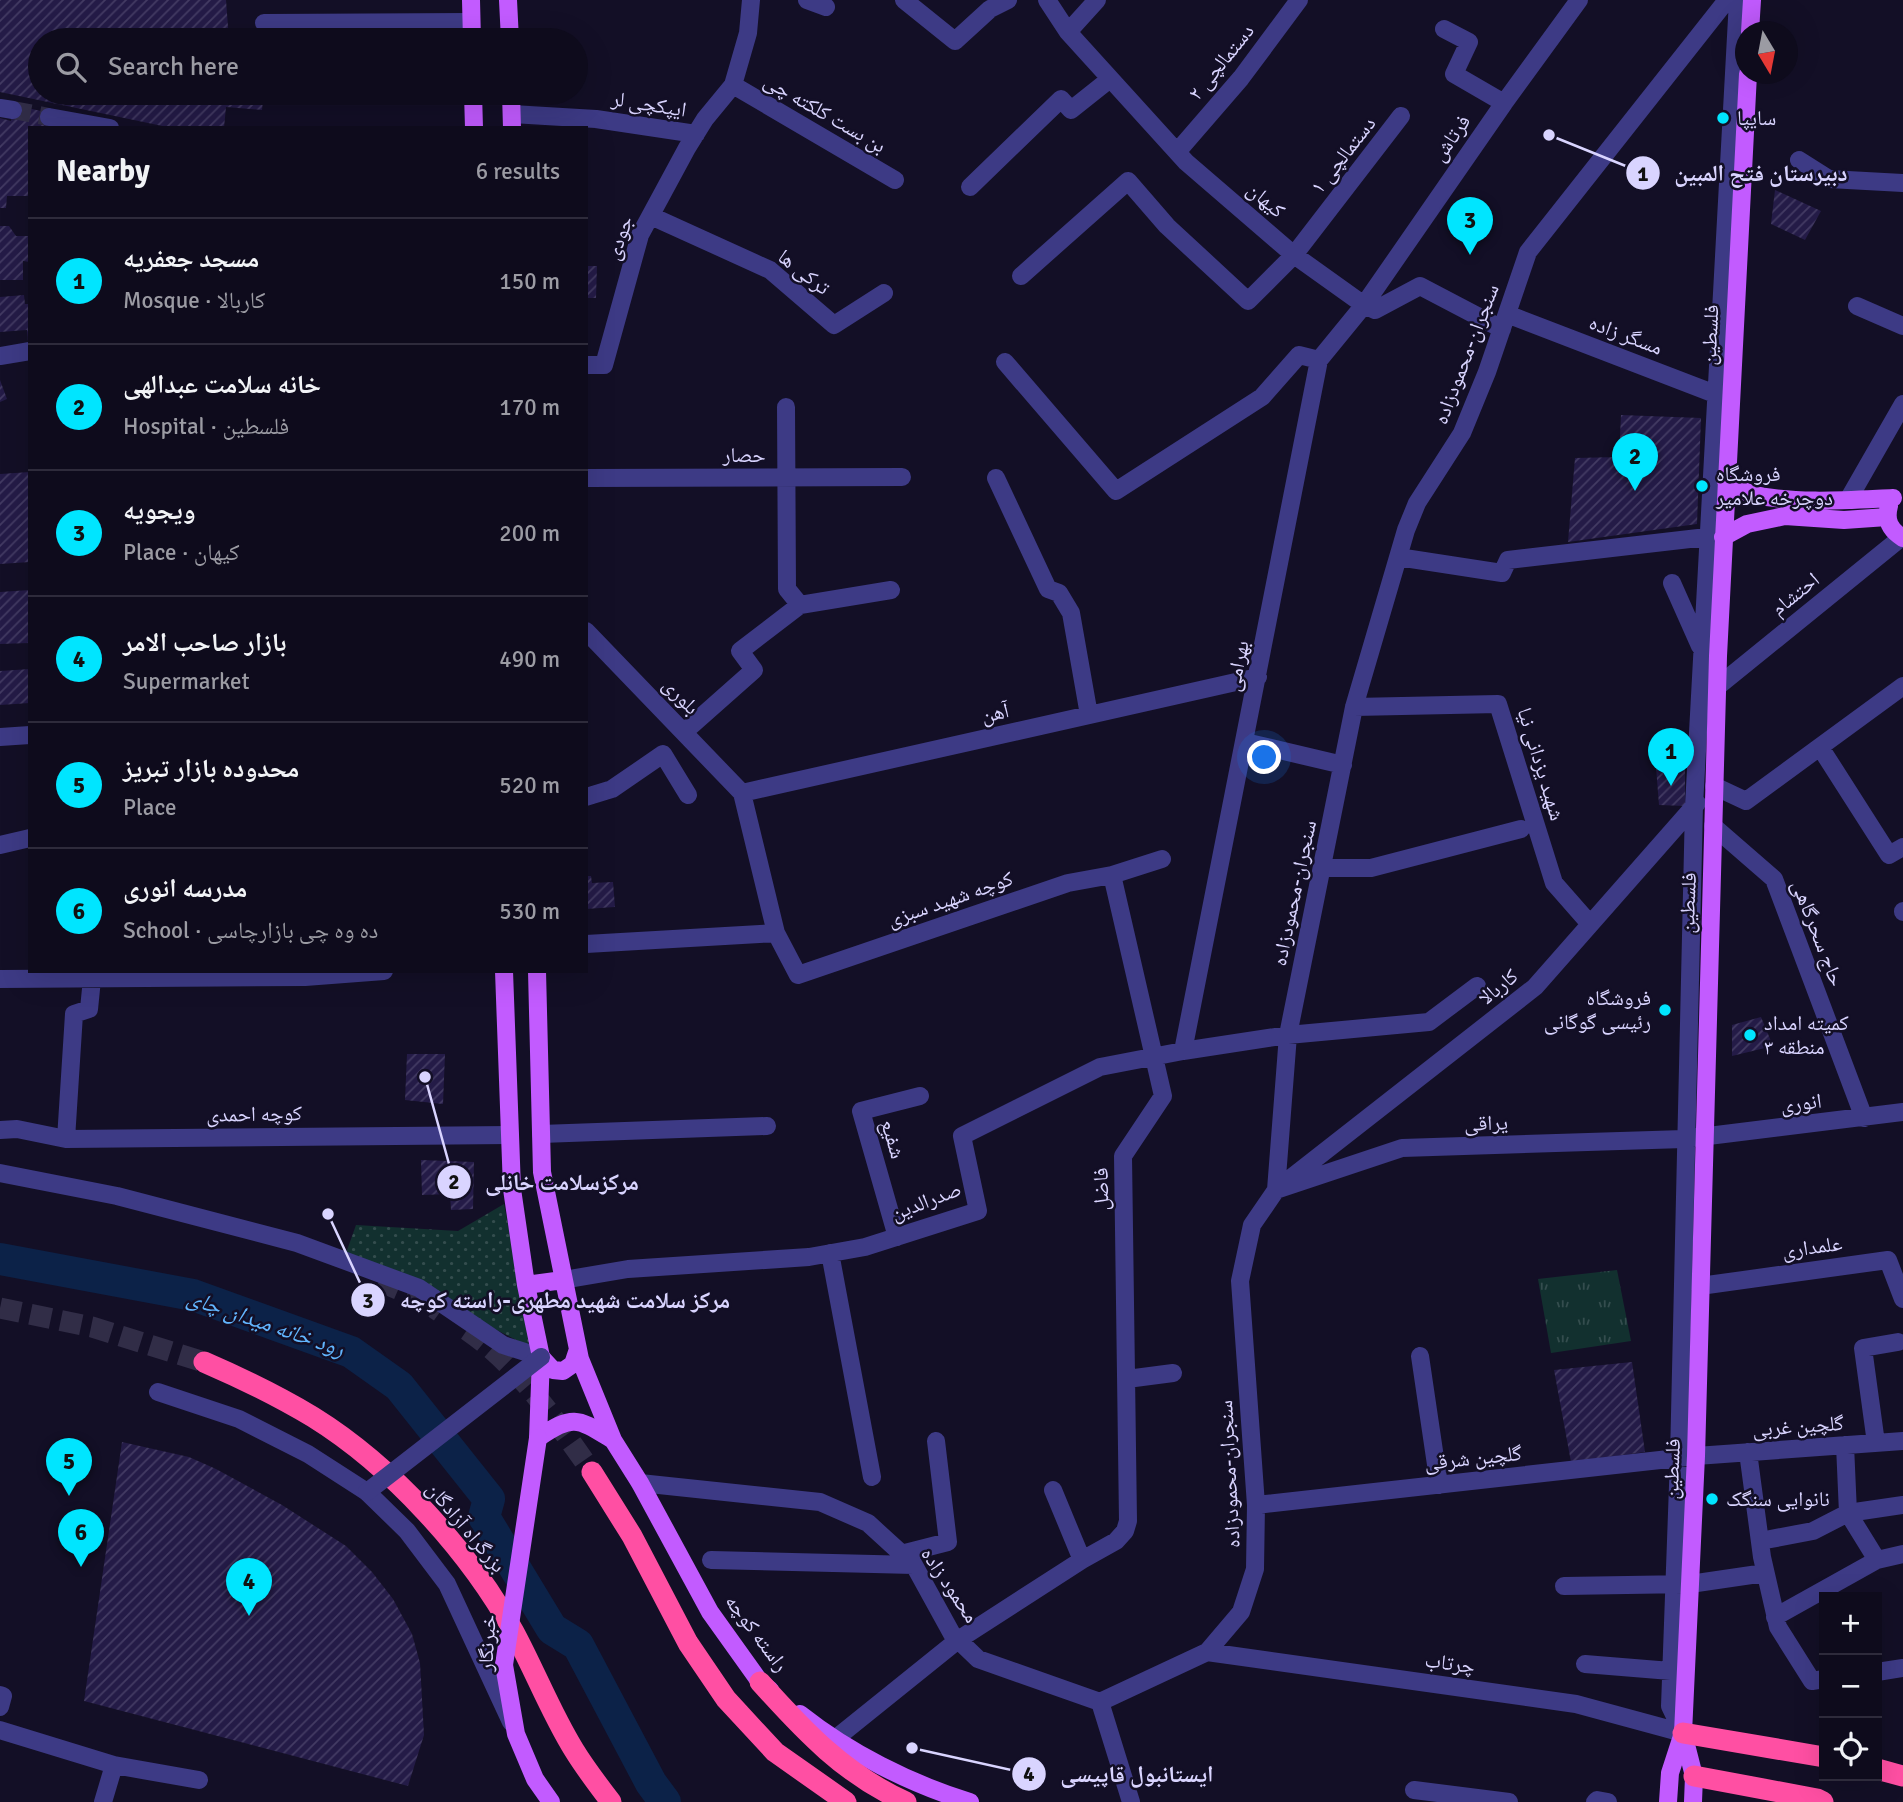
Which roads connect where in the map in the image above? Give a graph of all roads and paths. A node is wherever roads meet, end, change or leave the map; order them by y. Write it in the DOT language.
graph roads {
  1 [pos="471,0"];
  2 [pos="508,0"];
  3 [pos="751,0"];
  4 [pos="807,0"];
  5 [pos="904,0"];
  6 [pos="1008,0"];
  7 [pos="1047,0"];
  8 [pos="1097,0"];
  9 [pos="1299,0"];
  10 [pos="1578,0"];
  11 [pos="1727,0"];
  12 [pos="1738,0"];
  13 [pos="1752,0"];
  14 [pos="826,7"];
  15 [pos="1751,21"];
  16 [pos="264,23"];
  17 [pos="394,28"];
  18 [pos="472,28"];
  19 [pos="509,28"];
  20 [pos="1444,29"];
  21 [pos="1068,32"];
  22 [pos="1110,79"];
  23 [pos="1747,84"];
  24 [pos="733,85"];
  25 [pos="1504,103"];
  26 [pos="473,105"];
  27 [pos="1401,116"];
  28 [pos="49,117"];
  29 [pos="512,121"];
  30 [pos="99,126"];
  31 [pos="474,126"];
  32 [pos="700,126"];
  33 [pos="1177,152"];
  34 [pos="1799,160"];
  35 [pos="895,180"];
  36 [pos="1903,183"];
  37 [pos="970,187"];
  38 [pos="651,216"];
  39 [pos="1294,255"];
  40 [pos="1021,276"];
  41 [pos="884,293"];
  42 [pos="1364,304"];
  43 [pos="1857,306"];
  44 [pos="1504,321"];
  45 [pos="1903,326"];
  46 [pos="28,351"];
  47 [pos="0,356"];
  48 [pos="1319,360"];
  49 [pos="1005,362"];
  50 [pos="588,365"];
  51 [pos="1722,396"];
  52 [pos="1903,404"];
  53 [pos="786,407"];
  54 [pos="902,477"];
  55 [pos="588,478"];
  56 [pos="787,478"];
  57 [pos="996,478"];
  58 [pos="1726,481"];
  59 [pos="1898,495"];
  60 [pos="1848,500"];
  61 [pos="1887,517"];
  62 [pos="1715,537"];
  63 [pos="1902,537"];
  64 [pos="1398,557"];
  65 [pos="1672,583"];
  66 [pos="891,590"];
  67 [pos="800,605"];
  68 [pos="588,633"];
  69 [pos="1710,652"];
  70 [pos="1258,677"];
  71 [pos="1903,686"];
  72 [pos="1717,687"];
  73 [pos="1354,707"];
  74 [pos="1089,715"];
  75 [pos="684,732"];
  76 [pos="28,735"];
  77 [pos="0,737"];
  78 [pos="1245,743"];
  79 [pos="1820,747"];
  80 [pos="1343,765"];
  81 [pos="1714,785"];
  82 [pos="742,793"];
  83 [pos="688,795"];
  84 [pos="588,796"];
  85 [pos="1694,806"];
  86 [pos="1713,826"];
  87 [pos="1521,829"];
  88 [pos="28,838"];
  89 [pos="0,845"];
  90 [pos="1903,848"];
  91 [pos="1163,859"];
  92 [pos="1323,868"];
  93 [pos="1112,875"];
  94 [pos="1590,924"];
  95 [pos="776,933"];
  96 [pos="588,944"];
  97 [pos="361,973"];
  98 [pos="504,973"];
  99 [pos="537,973"];
  100 [pos="0,979"];
  101 [pos="92,979"];
  102 [pos="1477,986"];
  103 [pos="1288,1035"];
  104 [pos="1183,1051"];
  105 [pos="1154,1057"];
  106 [pos="920,1096"];
  107 [pos="1903,1112"];
  108 [pos="1864,1118"];
  109 [pos="767,1126"];
  110 [pos="0,1130"];
  111 [pos="541,1134"];
  112 [pos="510,1135"];
  113 [pos="1704,1138"];
  114 [pos="66,1139"];
  115 [pos="1684,1139"];
  116 [pos="542,1163"];
  117 [pos="511,1165"];
  118 [pos="0,1174"];
  119 [pos="1276,1190"];
  120 [pos="897,1237"];
  121 [pos="830,1253"];
  122 [pos="563,1280"];
  123 [pos="526,1285"];
  124 [pos="1700,1286"];
  125 [pos="1903,1299"];
  126 [pos="1898,1342"];
  127 [pos="578,1349"];
  128 [pos="1420,1356"];
  129 [pos="541,1357"];
  130 [pos="204,1362"];
  131 [pos="1173,1373"];
  132 [pos="1127,1379"];
  133 [pos="158,1392"];
  134 [pos="538,1438"];
  135 [pos="613,1440"];
  136 [pos="936,1441"];
  137 [pos="1903,1441"];
  138 [pos="1876,1443"];
  139 [pos="1844,1445"];
  140 [pos="1748,1452"];
  141 [pos="1687,1457"];
  142 [pos="592,1472"];
  143 [pos="872,1477"];
  144 [pos="640,1483"];
  145 [pos="1439,1485"];
  146 [pos="1053,1490"];
  147 [pos="368,1492"];
  148 [pos="1256,1505"];
  149 [pos="1903,1505"];
  150 [pos="1848,1513"];
  151 [pos="1760,1541"];
  152 [pos="1903,1555"];
  153 [pos="710,1560"];
  154 [pos="908,1560"];
  155 [pos="1082,1560"];
  156 [pos="1877,1560"];
  157 [pos="1765,1573"];
  158 [pos="1682,1584"];
  159 [pos="1564,1586"];
  160 [pos="1775,1617"];
  161 [pos="958,1640"];
  162 [pos="1207,1652"];
  163 [pos="1585,1664"];
  164 [pos="1903,1668"];
  165 [pos="1882,1670"];
  166 [pos="1679,1671"];
  167 [pos="1819,1680"];
  168 [pos="760,1682"];
  169 [pos="0,1695"];
  170 [pos="1100,1702"];
  171 [pos="0,1707"];
  172 [pos="0,1730"];
  173 [pos="1684,1733"];
  174 [pos="516,1734"];
  175 [pos="835,1739"];
  176 [pos="1819,1756"];
  177 [pos="114,1765"];
  178 [pos="1882,1770"];
  179 [pos="1694,1776"];
  180 [pos="1903,1776"];
  181 [pos="200,1780"];
  182 [pos="1414,1790"];
  183 [pos="103,1802"];
  184 [pos="551,1802"];
  185 [pos="611,1802"];
  186 [pos="846,1802"];
  187 [pos="906,1802"];
  188 [pos="970,1802"];
  189 [pos="1131,1802"];
  190 [pos="1509,1802"];
  191 [pos="1595,1802"];
  192 [pos="1608,1802"];
  193 [pos="1668,1802"];
  194 [pos="1693,1802"];
  195 [pos="1823,1802"];
  1 -- 18 [label="main road"];
  2 -- 19 [label="main road"];
  3 -- 24 [label="street"];
  4 -- 14 [label="street"];
  5 -- 6 [label="street"];
  7 -- 21 [label="street, کیهان"];
  8 -- 21 [label="street"];
  9 -- 33 [label="street, دستمالچی ۲"];
  10 -- 25 [label="street, فرتاش"];
  11 -- 44 [label="street, سنجران-محمودزاده"];
  12 -- 51 [label="street"];
  13 -- 15 [label="main road"];
  16 -- 17 [label="street"];
  20 -- 25 [label="street"];
  21 -- 22 [label="street, کیهان"];
  22 -- 33 [label="street, کیهان"];
  22 -- 37 [label="street"];
  23 -- 51 [label="main road, فلسطین"];
  24 -- 32 [label="street, جودی"];
  24 -- 35 [label="street, بن بست کلکته چی"];
  25 -- 42 [label="street, فرتاش"];
  26 -- 31 [label="main road"];
  27 -- 39 [label="street, دستمالچی ۱"];
  28 -- 30 [label="street"];
  29 -- 32 [label="street, ایپکچی لر"];
  32 -- 38 [label="street, جودی"];
  33 -- 39 [label="street, کیهان"];
  34 -- 36 [label="street"];
  38 -- 41 [label="street, ترکی ها"];
  38 -- 50 [label="street, جودی"];
  39 -- 40 [label="street, دستمالچی ۱"];
  39 -- 42 [label="street, کیهان"];
  42 -- 44 [label="street"];
  42 -- 48 [label="street, بهرامی"];
  43 -- 45 [label="street"];
  44 -- 51 [label="street, مسگر زاده"];
  44 -- 64 [label="street, سنجران-محمودزاده"];
  46 -- 47 [label="street"];
  48 -- 49 [label="street"];
  48 -- 70 [label="street, بهرامی"];
  51 -- 58 [label="main road, فلسطین"];
  51 -- 62 [label="street"];
  52 -- 60 [label="street"];
  53 -- 56 [label="street"];
  54 -- 56 [label="street, حصار"];
  55 -- 56 [label="street, حصار"];
  56 -- 67 [label="street"];
  57 -- 74 [label="street"];
  58 -- 60 [label="main road"];
  58 -- 62 [label="main road, فلسطین"];
  59 -- 60 [label="main road"];
  59 -- 61 [label="main road"];
  61 -- 62 [label="main road"];
  61 -- 63 [label="main road"];
  62 -- 64 [label="street"];
  62 -- 69 [label="main road, فلسطین"];
  63 -- 72 [label="street, احتشام"];
  64 -- 73 [label="street, سنجران-محمودزاده"];
  65 -- 69 [label="street"];
  66 -- 67 [label="street"];
  67 -- 75 [label="street"];
  68 -- 75 [label="street, بلوری"];
  69 -- 72 [label="main road, فلسطین"];
  69 -- 85 [label="street"];
  70 -- 74 [label="street, آهن"];
  70 -- 78 [label="street, بهرامی"];
  71 -- 79 [label="street"];
  72 -- 81 [label="main road, فلسطین"];
  73 -- 80 [label="street, سنجران-محمودزاده"];
  73 -- 94 [label="street, شهید یزدانی نیا"];
  74 -- 82 [label="street, آهن"];
  75 -- 82 [label="street, بلوری"];
  76 -- 77 [label="street"];
  78 -- 80 [label="street"];
  78 -- 104 [label="street, بهرامی"];
  79 -- 81 [label="street"];
  79 -- 90 [label="street"];
  80 -- 92 [label="street, سنجران-محمودزاده"];
  81 -- 85 [label="street, کاربالا"];
  81 -- 86 [label="main road, فلسطین"];
  82 -- 95 [label="street, کوچه شهید سبزی"];
  83 -- 84 [label="street"];
  85 -- 94 [label="street, کاربالا"];
  85 -- 115 [label="street"];
  86 -- 108 [label="street, حاج سحرگاهی"];
  86 -- 113 [label="main road, فلسطین"];
  87 -- 92 [label="street"];
  88 -- 89 [label="street"];
  91 -- 93 [label="street, کوچه شهید سبزی"];
  92 -- 103 [label="street, سنجران-محمودزاده"];
  93 -- 95 [label="street, کوچه شهید سبزی"];
  93 -- 105 [label="street, فاضل"];
  94 -- 119 [label="street, کاربالا"];
  95 -- 96 [label="street"];
  97 -- 101 [label="street"];
  98 -- 112 [label="main road, خبرنگار"];
  99 -- 111 [label="main road, راسته کوچه"];
  100 -- 101 [label="street"];
  101 -- 114 [label="street"];
  102 -- 103 [label="street, صدرالدین"];
  103 -- 104 [label="street, صدرالدین"];
  103 -- 119 [label="street, سنجران-محمودزاده"];
  104 -- 105 [label="street, صدرالدین"];
  105 -- 120 [label="street, صدرالدین"];
  105 -- 132 [label="street, فاضل"];
  106 -- 120 [label="street, شفیع"];
  107 -- 108 [label="street, انوری"];
  108 -- 113 [label="street, انوری"];
  109 -- 111 [label="street"];
  110 -- 114 [label="street, کوچه احمدی"];
  111 -- 116 [label="main road, راسته کوچه"];
  112 -- 114 [label="street, کوچه احمدی"];
  112 -- 117 [label="main road, خبرنگار"];
  113 -- 115 [label="street, یراقی"];
  113 -- 124 [label="main road, فلسطین"];
  115 -- 119 [label="street, یراقی"];
  115 -- 141 [label="street"];
  116 -- 117 [label="main road"];
  116 -- 122 [label="main road, راسته کوچه"];
  117 -- 123 [label="main road, خبرنگار"];
  118 -- 129 [label="street"];
  119 -- 148 [label="street, سنجران-محمودزاده"];
  120 -- 121 [label="street, صدرالدین"];
  121 -- 122 [label="street, صدرالدین"];
  121 -- 143 [label="street"];
  122 -- 123 [label="main road"];
  122 -- 127 [label="main road, راسته کوچه"];
  123 -- 129 [label="main road, خبرنگار"];
  124 -- 125 [label="street, علمداری"];
  124 -- 141 [label="main road, فلسطین"];
  126 -- 138 [label="street"];
  127 -- 129 [label="main road"];
  127 -- 135 [label="main road, راسته کوچه"];
  128 -- 145 [label="street"];
  129 -- 134 [label="main road, خبرنگار"];
  129 -- 147 [label="street, bridge"];
  130 -- 185 [label="highway, بزرگراه آزادگان"];
  131 -- 132 [label="street"];
  132 -- 155 [label="street, فاضل"];
  133 -- 147 [label="street"];
  134 -- 135 [label="main road"];
  134 -- 174 [label="main road, خبرنگار, bridge"];
  135 -- 144 [label="main road, راسته کوچه"];
  136 -- 154 [label="street"];
  137 -- 138 [label="street, گلچین غربی"];
  138 -- 139 [label="street, گلچین غربی"];
  139 -- 140 [label="street, گلچین غربی"];
  139 -- 150 [label="street"];
  140 -- 141 [label="street, گلچین غربی"];
  140 -- 151 [label="street"];
  141 -- 145 [label="street, گلچین شرقی"];
  141 -- 158 [label="main road, فلسطین"];
  142 -- 186 [label="highway"];
  144 -- 154 [label="street, محمود زاده"];
  144 -- 168 [label="main road, راسته کوچه"];
  145 -- 148 [label="street, گلچین شرقی"];
  146 -- 155 [label="street"];
  147 -- 174 [label="street"];
  148 -- 162 [label="street, سنجران-محمودزاده"];
  149 -- 150 [label="street"];
  150 -- 151 [label="street"];
  150 -- 156 [label="street"];
  151 -- 157 [label="street"];
  152 -- 156 [label="street"];
  153 -- 154 [label="street"];
  154 -- 161 [label="street, محمود زاده"];
  155 -- 161 [label="street"];
  156 -- 160 [label="street"];
  157 -- 158 [label="street"];
  157 -- 160 [label="street"];
  158 -- 159 [label="street"];
  158 -- 166 [label="main road, فلسطین"];
  160 -- 167 [label="street"];
  161 -- 170 [label="street, محمود زاده"];
  161 -- 175 [label="street"];
  162 -- 170 [label="street, سنجران-محمودزاده"];
  162 -- 173 [label="street, چرتاب"];
  163 -- 166 [label="street"];
  164 -- 165 [label="street"];
  166 -- 173 [label="main road, فلسطین"];
  168 -- 175 [label="main road, راسته کوچه"];
  168 -- 187 [label="highway"];
  169 -- 171 [label="street"];
  170 -- 189 [label="street"];
  172 -- 177 [label="street"];
  173 -- 176 [label="highway"];
  173 -- 179 [label="main road"];
  173 -- 193 [label="main road"];
  174 -- 184 [label="main road, خبرنگار"];
  175 -- 188 [label="main road, راسته کوچه"];
  177 -- 181 [label="street"];
  177 -- 183 [label="street"];
  178 -- 180 [label="highway"];
  179 -- 194 [label="main road"];
  179 -- 195 [label="highway"];
  182 -- 190 [label="street"];
  191 -- 192 [label="street"];
}
